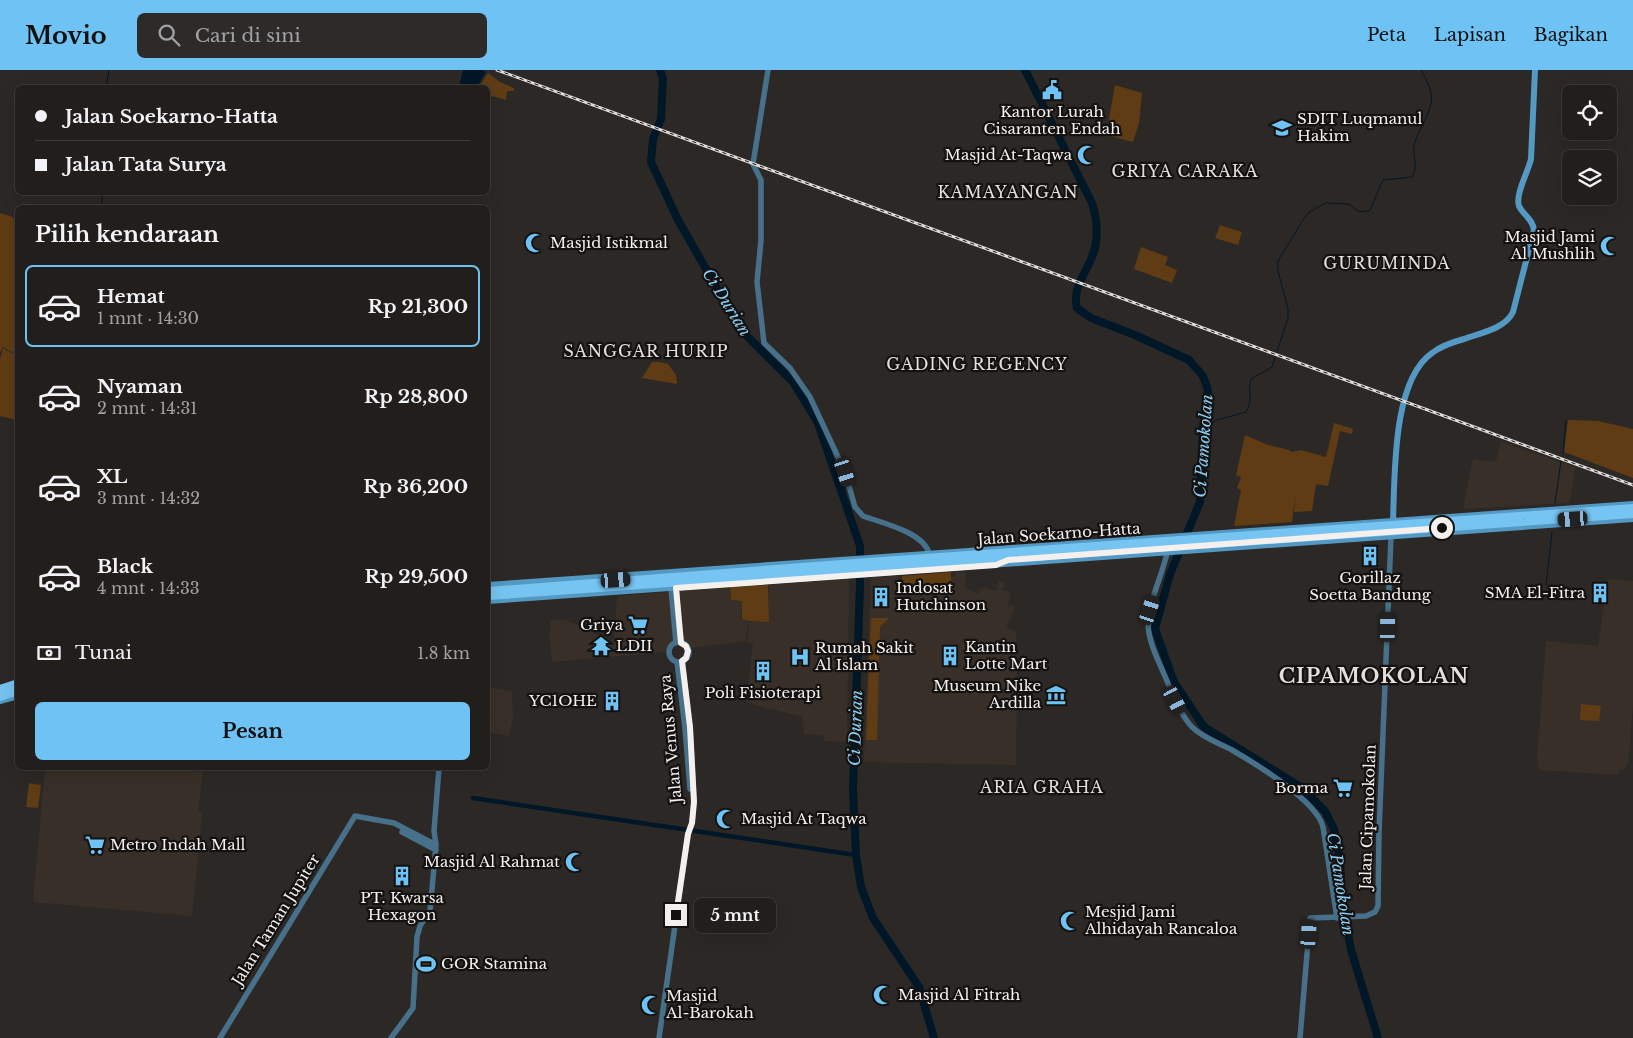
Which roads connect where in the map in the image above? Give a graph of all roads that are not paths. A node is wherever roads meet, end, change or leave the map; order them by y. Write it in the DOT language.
graph roads {
  1 [pos="768,70"];
  2 [pos="1535,70"];
  3 [pos="1633,504"];
  4 [pos="1605,506"];
  5 [pos="1633,508"];
  6 [pos="1618,510"];
  7 [pos="1633,514"];
  8 [pos="1633,519"];
  9 [pos="1392,520"];
  10 [pos="1458,527"];
  11 [pos="1441,533"];
  12 [pos="1209,534"];
  13 [pos="1391,537"];
  14 [pos="1198,538"];
  15 [pos="1269,541"];
  16 [pos="1187,543"];
  17 [pos="1286,544"];
  18 [pos="1174,546"];
  19 [pos="1077,548"];
  20 [pos="929,553"];
  21 [pos="1059,555"];
  22 [pos="1008,560"];
  23 [pos="813,562"];
  24 [pos="825,565"];
  25 [pos="996,565"];
  26 [pos="867,566"];
  27 [pos="854,567"];
  28 [pos="711,581"];
  29 [pos="490,585"];
  30 [pos="703,586"];
  31 [pos="602,588"];
  32 [pos="673,588"];
  33 [pos="490,590"];
  34 [pos="615,592"];
  35 [pos="490,599"];
  36 [pos="490,599"];
  37 [pos="679,643"];
  38 [pos="679,661"];
  39 [pos="15,683"];
  40 [pos="0,687"];
  41 [pos="15,692"];
  42 [pos="0,697"];
  43 [pos="15,697"];
  44 [pos="0,701"];
  45 [pos="440,770"];
  46 [pos="436,847"];
  47 [pos="1339,918"];
  48 [pos="220,1038"];
  49 [pos="391,1038"];
  50 [pos="659,1038"];
  51 [pos="1300,1038"];
  1 -- 20 [label="street"];
  2 -- 9 [label="main road"];
  3 -- 4 [label="main road, Jalan Soekarno-Hatta"];
  4 -- 6 [label="highway"];
  4 -- 9 [label="main road, Jalan Soekarno-Hatta"];
  5 -- 6 [label="highway, Jalan Soekarno-Hatta"];
  6 -- 14 [label="highway, Jalan Soekarno-Hatta"];
  7 -- 10 [label="highway, Jalan Soekarno-Hatta"];
  8 -- 11 [label="main road"];
  9 -- 12 [label="main road, Jalan Soekarno-Hatta"];
  10 -- 11 [label="highway"];
  10 -- 15 [label="highway, Jalan Soekarno-Hatta"];
  11 -- 13 [label="main road"];
  12 -- 14 [label="highway"];
  12 -- 16 [label="main road, Jalan Soekarno-Hatta"];
  13 -- 17 [label="main road"];
  13 -- 47 [label="street, Jalan Cipamokolan"];
  14 -- 16 [label="highway, Jalan Soekarno-Hatta"];
  15 -- 16 [label="highway, Jalan Soekarno-Hatta"];
  15 -- 17 [label="highway"];
  16 -- 17 [label="main road"];
  16 -- 18 [label="highway, Jalan Soekarno-Hatta"];
  16 -- 18 [label="main road"];
  18 -- 19 [label="highway, Jalan Soekarno-Hatta"];
  18 -- 19 [label="main road, Jalan Soekarno-Hatta"];
  18 -- 21 [label="main road, Jalan Soekarno-Hatta"];
  18 -- 47 [label="street"];
  19 -- 20 [label="main road, Jalan Soekarno-Hatta"];
  19 -- 21 [label="highway, Jalan Soekarno-Hatta"];
  20 -- 26 [label="main road, Jalan Soekarno-Hatta"];
  21 -- 22 [label="highway, Jalan Soekarno-Hatta"];
  21 -- 25 [label="main road, Jalan Soekarno-Hatta"];
  21 -- 26 [label="highway, Jalan Soekarno-Hatta"];
  22 -- 25 [label="highway"];
  22 -- 26 [label="highway, Jalan Soekarno-Hatta"];
  23 -- 24 [label="highway"];
  23 -- 27 [label="main road, Jalan Soekarno-Hatta"];
  23 -- 29 [label="main road, Jalan Soekarno-Hatta"];
  24 -- 27 [label="highway, Jalan Soekarno-Hatta"];
  24 -- 33 [label="highway, Jalan Soekarno-Hatta"];
  25 -- 26 [label="main road, Jalan Soekarno-Hatta"];
  26 -- 27 [label="highway, Jalan Soekarno-Hatta"];
  26 -- 27 [label="main road, Jalan Soekarno-Hatta"];
  27 -- 28 [label="highway, Jalan Soekarno-Hatta"];
  27 -- 30 [label="main road, Jalan Soekarno-Hatta"];
  28 -- 30 [label="highway"];
  28 -- 31 [label="highway, Jalan Soekarno-Hatta"];
  30 -- 32 [label="main road, Jalan Soekarno-Hatta"];
  31 -- 34 [label="highway"];
  31 -- 35 [label="highway, Jalan Soekarno-Hatta"];
  32 -- 34 [label="main road, Jalan Soekarno-Hatta"];
  32 -- 37 [label="street"];
  34 -- 36 [label="main road, Jalan Soekarno-Hatta"];
  37 -- 38 [label="street"];
  37 -- 38 [label="street"];
  38 -- 50 [label="street, Jalan Venus Raya"];
  39 -- 40 [label="highway"];
  41 -- 42 [label="highway"];
  43 -- 44 [label="main road"];
  45 -- 46 [label="street"];
  46 -- 48 [label="street, Jalan Taman Jupiter"];
  46 -- 49 [label="street"];
  47 -- 51 [label="street, Jalan Cipamokolan"];
}
